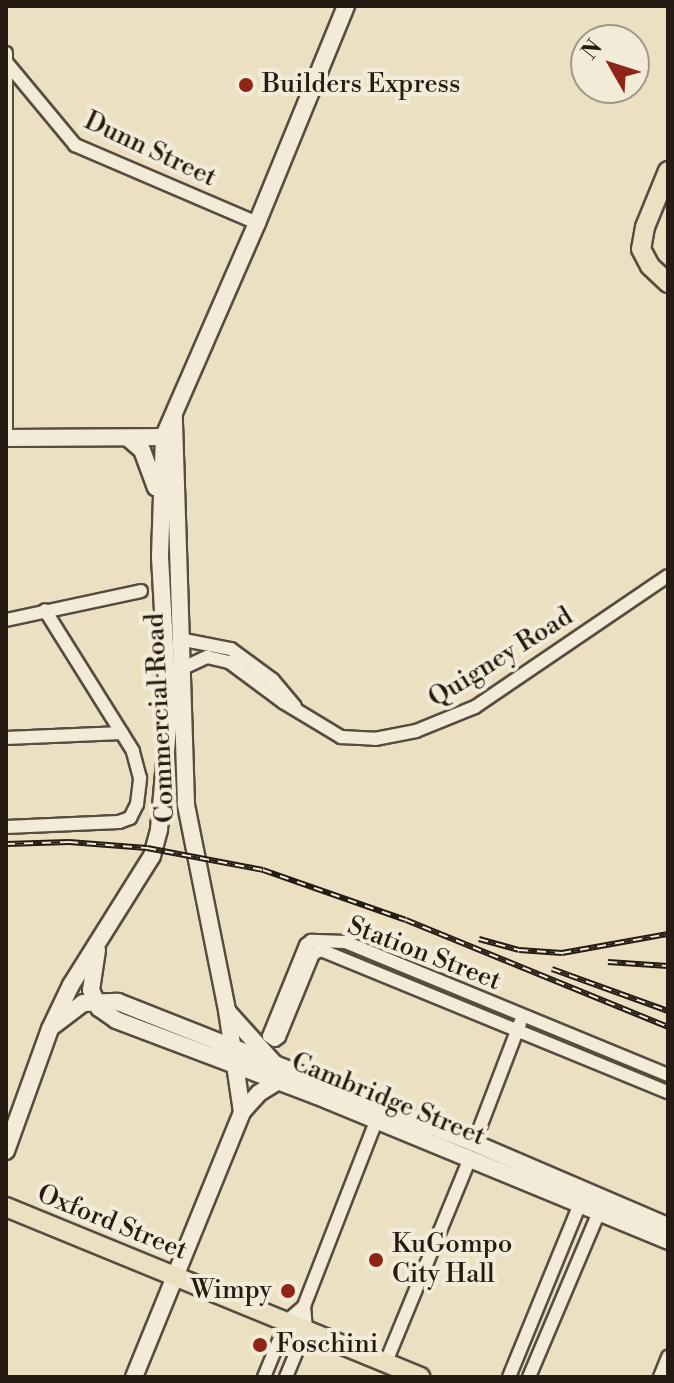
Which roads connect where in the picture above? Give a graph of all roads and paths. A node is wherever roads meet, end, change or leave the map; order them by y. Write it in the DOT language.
graph roads {
  1 [pos="346,6"];
  2 [pos="6,53"];
  3 [pos="7,63"];
  4 [pos="668,171"];
  5 [pos="257,223"];
  6 [pos="668,283"];
  7 [pos="170,437"];
  8 [pos="6,438"];
  9 [pos="128,438"];
  10 [pos="159,505"];
  11 [pos="668,576"];
  12 [pos="141,591"];
  13 [pos="45,610"];
  14 [pos="6,620"];
  15 [pos="179,639"];
  16 [pos="181,669"];
  17 [pos="302,714"];
  18 [pos="122,733"];
  19 [pos="6,738"];
  20 [pos="6,827"];
  21 [pos="101,937"];
  22 [pos="95,1000"];
  23 [pos="227,1010"];
  24 [pos="523,1017"];
  25 [pos="50,1029"];
  26 [pos="517,1031"];
  27 [pos="234,1057"];
  28 [pos="279,1075"];
  29 [pos="668,1075"];
  30 [pos="668,1092"];
  31 [pos="242,1112"];
  32 [pos="376,1121"];
  33 [pos="6,1151"];
  34 [pos="472,1151"];
  35 [pos="580,1204"];
  36 [pos="6,1207"];
  37 [pos="599,1212"];
  38 [pos="668,1226"];
  39 [pos="668,1241"];
  40 [pos="176,1277"];
  41 [pos="304,1306"];
  42 [pos="287,1321"];
  43 [pos="306,1329"];
  44 [pos="668,1357"];
  45 [pos="386,1362"];
  46 [pos="134,1377"];
  47 [pos="264,1377"];
  48 [pos="286,1377"];
  49 [pos="421,1377"];
  50 [pos="509,1377"];
  51 [pos="529,1377"];
  52 [pos="660,1377"];
  1 -- 5 [label="street, Commercial Road"];
  2 -- 3 [label="street"];
  3 -- 5 [label="street, Dunn Street"];
  3 -- 8 [label="street"];
  4 -- 6 [label="main road"];
  5 -- 7 [label="street, Commercial Road"];
  7 -- 9 [label="street"];
  7 -- 10 [label="street, Commercial Road"];
  7 -- 15 [label="street, Commercial Road"];
  8 -- 9 [label="street"];
  9 -- 10 [label="street"];
  10 -- 21 [label="street, Commercial Road"];
  11 -- 17 [label="street, Quigney Road"];
  12 -- 13 [label="street"];
  13 -- 14 [label="street"];
  13 -- 18 [label="street"];
  15 -- 16 [label="street, Commercial Road"];
  15 -- 17 [label="street, Quigney Road"];
  16 -- 17 [label="street, Quigney Road"];
  16 -- 23 [label="street, Commercial Road"];
  18 -- 19 [label="street"];
  18 -- 20 [label="street"];
  21 -- 22 [label="street"];
  21 -- 25 [label="street, Commercial Road"];
  22 -- 25 [label="street"];
  22 -- 27 [label="street, Cambridge Street"];
  23 -- 27 [label="street, Commercial Road"];
  23 -- 28 [label="street"];
  24 -- 26 [label="street"];
  24 -- 26 [label="street, Station Street"];
  24 -- 29 [label="street, Station Street"];
  25 -- 33 [label="street, Commercial Road"];
  26 -- 30 [label="street, Station Street"];
  26 -- 34 [label="street"];
  27 -- 28 [label="street, Cambridge Street"];
  27 -- 31 [label="street, Commercial Road"];
  28 -- 31 [label="street"];
  28 -- 32 [label="street, Cambridge Street"];
  28 -- 34 [label="street, Cambridge Street"];
  31 -- 40 [label="street"];
  32 -- 34 [label="street, Cambridge Street"];
  32 -- 41 [label="street"];
  34 -- 35 [label="street, Cambridge Street"];
  34 -- 38 [label="street, Cambridge Street"];
  34 -- 45 [label="street"];
  35 -- 37 [label="street, Cambridge Street"];
  35 -- 50 [label="street"];
  36 -- 40 [label="main road, Oxford Street"];
  37 -- 39 [label="street, Cambridge Street"];
  37 -- 51 [label="street"];
  40 -- 42 [label="main road, Oxford Street"];
  40 -- 46 [label="street"];
  41 -- 42 [label="street"];
  41 -- 43 [label="street"];
  42 -- 43 [label="main road, Oxford Street"];
  42 -- 47 [label="street"];
  43 -- 45 [label="main road, Oxford Street"];
  43 -- 48 [label="street"];
  44 -- 52 [label="street"];
  45 -- 49 [label="main road, Oxford Street"];
}
